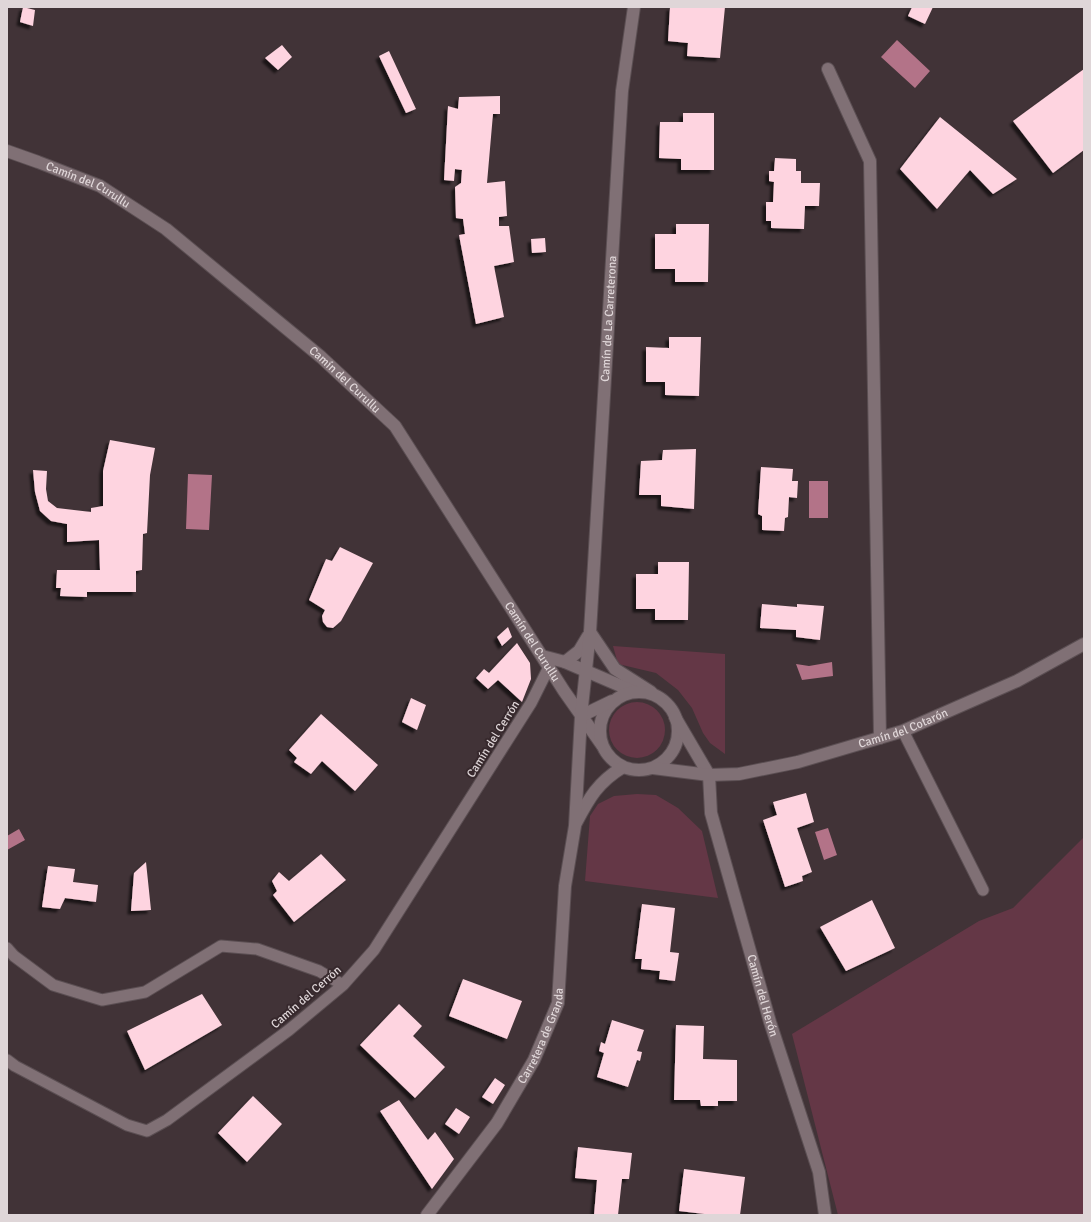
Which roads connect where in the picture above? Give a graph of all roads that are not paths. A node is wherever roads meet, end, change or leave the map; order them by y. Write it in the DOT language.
graph roads {
  1 [pos="634,7"];
  2 [pos="828,69"];
  3 [pos="7,151"];
  4 [pos="590,632"];
  5 [pos="1084,644"];
  6 [pos="542,656"];
  7 [pos="565,662"];
  8 [pos="549,667"];
  9 [pos="586,670"];
  10 [pos="630,693"];
  11 [pos="655,695"];
  12 [pos="581,716"];
  13 [pos="675,717"];
  14 [pos="903,731"];
  15 [pos="880,738"];
  16 [pos="602,745"];
  17 [pos="623,767"];
  18 [pos="653,768"];
  19 [pos="709,775"];
  20 [pos="575,826"];
  21 [pos="983,890"];
  22 [pos="7,948"];
  23 [pos="343,985"];
  24 [pos="7,1060"];
  25 [pos="428,1215"];
  26 [pos="825,1215"];
  1 -- 4 [label="street, Camín de La Carreterona"];
  2 -- 15 [label="street"];
  3 -- 6 [label="street, Camín del Curullu"];
  4 -- 7 [label="street, Camín de La Carreterona"];
  4 -- 9 [label="street, Camín de La Carreterona"];
  4 -- 11 [label="street"];
  5 -- 14 [label="street, Camín del Cotarón"];
  6 -- 7 [label="street"];
  6 -- 8 [label="street, Camín del Curullu"];
  7 -- 9 [label="street, Camín del Curullu"];
  8 -- 12 [label="street, Camín del Curullu"];
  8 -- 23 [label="lane, Camín del Cerrón"];
  9 -- 10 [label="street, Camín del Curullu"];
  9 -- 12 [label="street, Camín de La Carreterona"];
  10 -- 11 [label="street, Camín del Curullu"];
  10 -- 12 [label="street"];
  10 -- 16 [label="street"];
  11 -- 13 [label="street"];
  12 -- 16 [label="street, Camín del Curullu"];
  12 -- 20 [label="street, Carretera de Granda"];
  13 -- 18 [label="street"];
  13 -- 19 [label="street"];
  14 -- 15 [label="street, Camín del Cotarón"];
  14 -- 21 [label="lane"];
  15 -- 19 [label="street, Camín del Cotarón"];
  16 -- 17 [label="street, Camín del Curullu"];
  17 -- 18 [label="street, Camín del Cotarón"];
  17 -- 20 [label="street, Carretera de Granda"];
  18 -- 19 [label="street, Camín del Cotarón"];
  19 -- 26 [label="street, Camín del Herón"];
  20 -- 25 [label="street, Carretera de Granda"];
  22 -- 23 [label="lane"];
  23 -- 24 [label="lane, Camín del Cerrón"];
}
